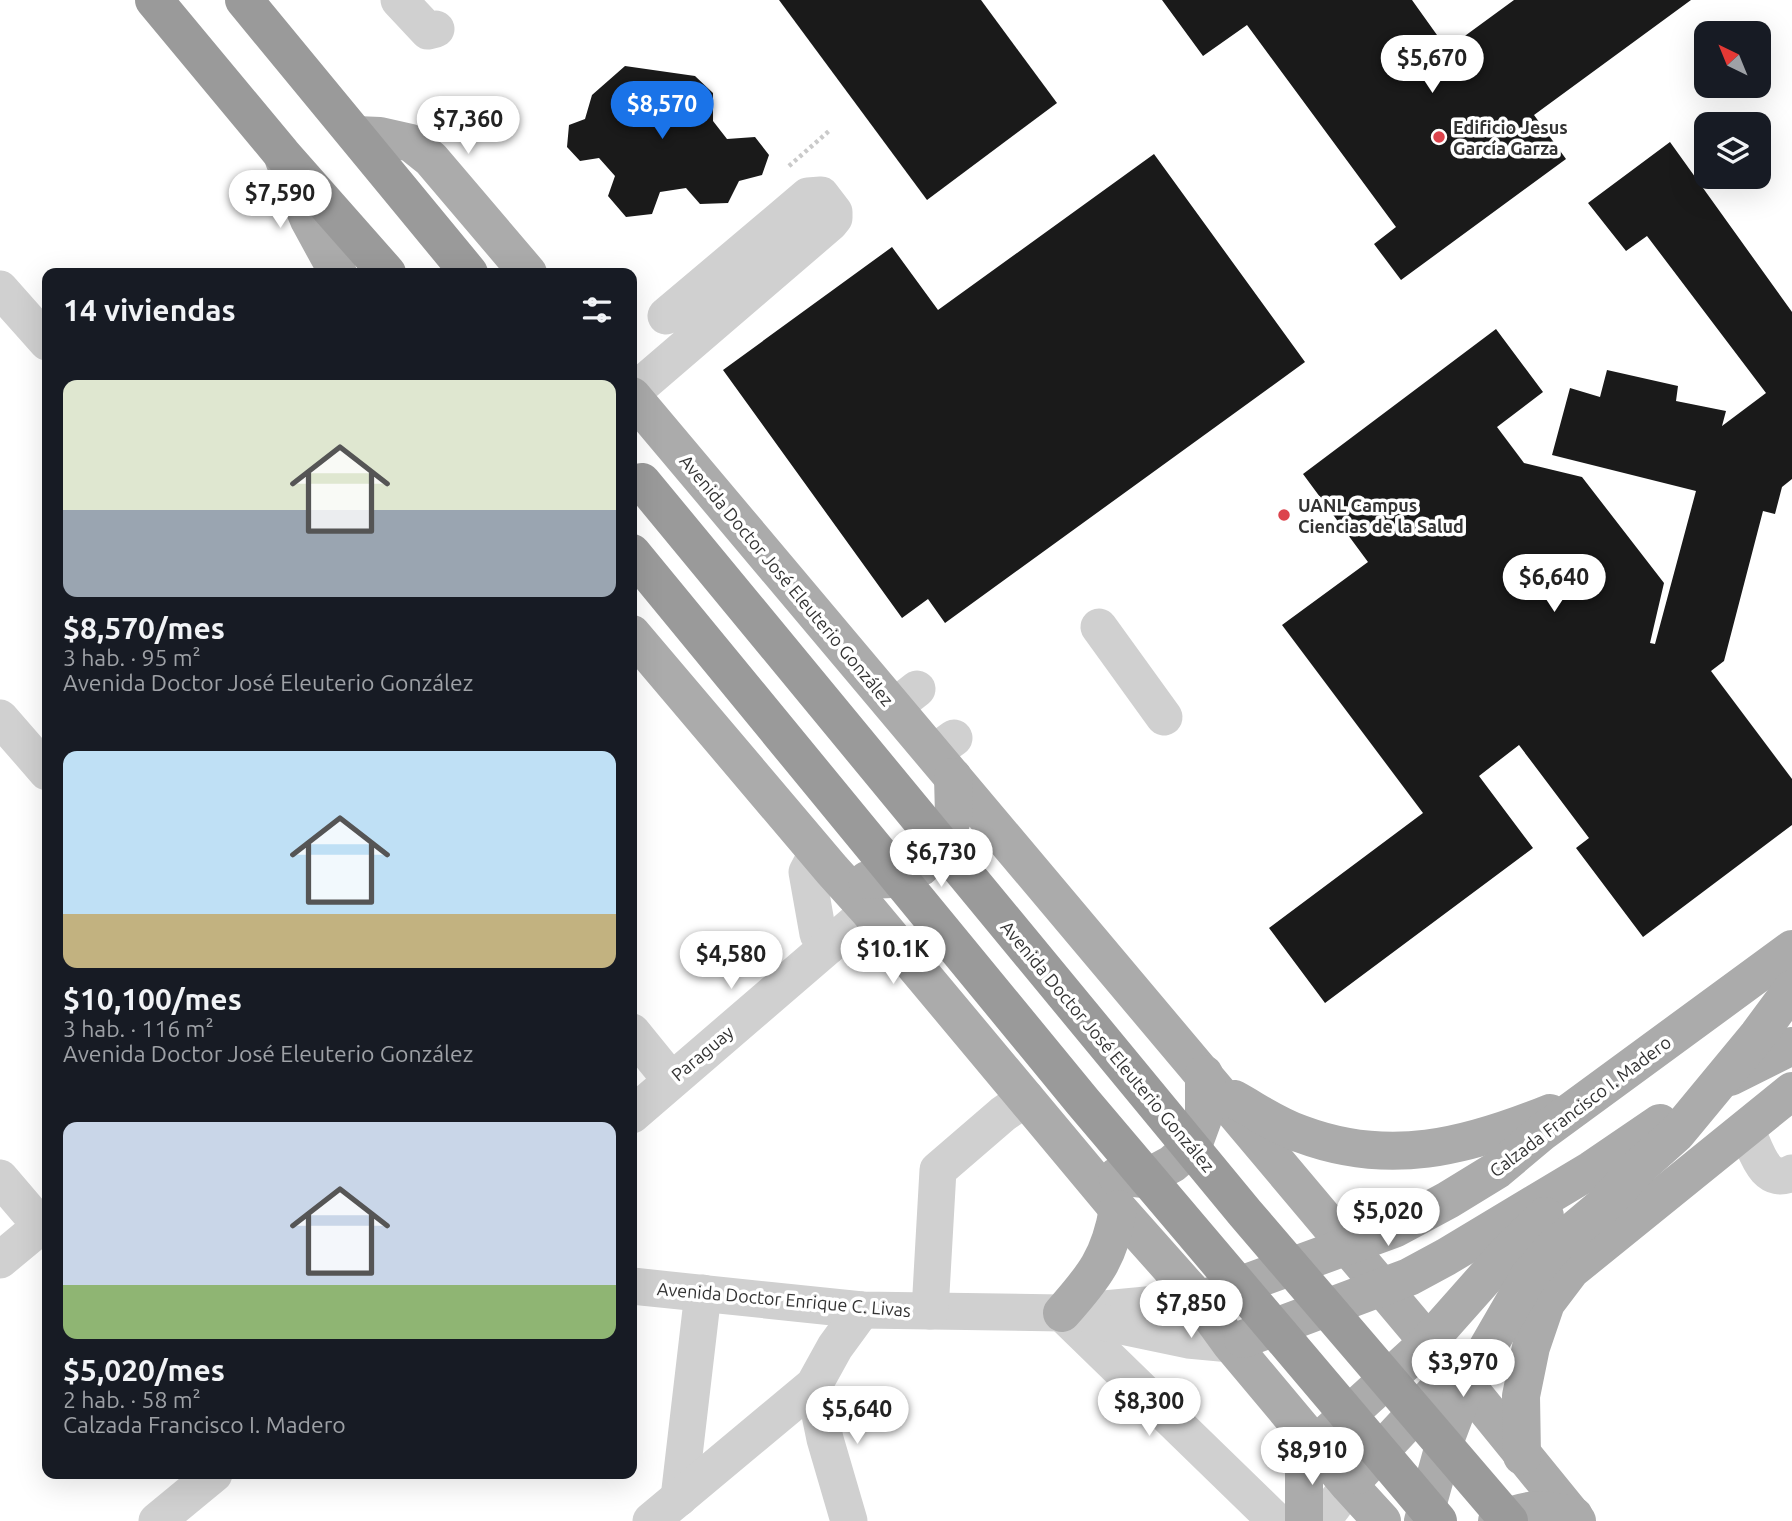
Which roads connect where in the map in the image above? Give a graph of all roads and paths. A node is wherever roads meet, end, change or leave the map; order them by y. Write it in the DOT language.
graph roads {
  1 [pos="154,0"];
  2 [pos="245,0"];
  3 [pos="399,0"];
  4 [pos="436,29"];
  5 [pos="356,135"];
  6 [pos="282,155"];
  7 [pos="335,268"];
  8 [pos="383,268"];
  9 [pos="465,268"];
  10 [pos="524,268"];
  11 [pos="0,289"];
  12 [pos="666,316"];
  13 [pos="42,336"];
  14 [pos="637,391"];
  15 [pos="637,401"];
  16 [pos="637,476"];
  17 [pos="637,559"];
  18 [pos="1099,627"];
  19 [pos="637,640"];
  20 [pos="1164,716"];
  21 [pos="0,718"];
  22 [pos="947,756"];
  23 [pos="42,766"];
  24 [pos="825,861"];
  25 [pos="869,911"];
  26 [pos="828,946"];
  27 [pos="1792,949"];
  28 [pos="1792,989"];
  29 [pos="637,1038"];
  30 [pos="1792,1046"];
  31 [pos="671,1080"];
  32 [pos="1210,1082"];
  33 [pos="1718,1083"];
  34 [pos="1792,1091"];
  35 [pos="1591,1097"];
  36 [pos="1026,1098"];
  37 [pos="637,1111"];
  38 [pos="1746,1129"];
  39 [pos="1074,1156"];
  40 [pos="1591,1170"];
  41 [pos="1792,1173"];
  42 [pos="0,1178"];
  43 [pos="1118,1209"];
  44 [pos="0,1223"];
  45 [pos="42,1224"];
  46 [pos="42,1226"];
  47 [pos="42,1228"];
  48 [pos="1348,1246"];
  49 [pos="0,1261"];
  50 [pos="637,1286"];
  51 [pos="1381,1287"];
  52 [pos="703,1293"];
  53 [pos="1199,1300"];
  54 [pos="862,1310"];
  55 [pos="930,1311"];
  56 [pos="1062,1313"];
  57 [pos="1428,1342"];
  58 [pos="1231,1344"];
  59 [pos="1461,1378"];
  60 [pos="814,1385"];
  61 [pos="1497,1425"];
  62 [pos="1446,1438"];
  63 [pos="1316,1444"];
  64 [pos="1522,1456"];
  65 [pos="208,1479"];
  66 [pos="1349,1485"];
  67 [pos="679,1498"];
  68 [pos="1576,1519"];
  69 [pos="157,1521"];
  70 [pos="651,1521"];
  71 [pos="849,1521"];
  72 [pos="1276,1521"];
  73 [pos="1304,1521"];
  74 [pos="1322,1521"];
  75 [pos="1382,1521"];
  76 [pos="1423,1521"];
  77 [pos="1438,1521"];
  78 [pos="1497,1521"];
  79 [pos="1509,1521"];
  1 -- 6 [label="highway"];
  2 -- 5 [label="highway"];
  3 -- 4 [label="street"];
  5 -- 9 [label="highway"];
  5 -- 10 [label="main road"];
  6 -- 7 [label="main road"];
  6 -- 8 [label="highway"];
  11 -- 13 [label="street"];
  12 -- 14 [label="street"];
  15 -- 22 [label="main road, Avenida Doctor José Eleuterio González"];
  16 -- 79 [label="highway, Avenida Doctor José Eleuterio González, bridge"];
  17 -- 77 [label="highway, bridge"];
  18 -- 20 [label="street"];
  19 -- 24 [label="main road"];
  21 -- 23 [label="street"];
  22 -- 24 [label="main road"];
  22 -- 32 [label="main road, Avenida Doctor José Eleuterio González"];
  24 -- 25 [label="main road"];
  24 -- 26 [label="street"];
  25 -- 26 [label="street, Paraguay"];
  25 -- 36 [label="main road"];
  26 -- 31 [label="street, Paraguay"];
  27 -- 35 [label="main road, Calzada Francisco I. Madero"];
  28 -- 33 [label="main road"];
  29 -- 31 [label="street"];
  30 -- 33 [label="main road"];
  31 -- 37 [label="street, Paraguay"];
  32 -- 35 [label="main road"];
  32 -- 39 [label="main road"];
  32 -- 48 [label="main road, Avenida Doctor José Eleuterio González"];
  33 -- 40 [label="main road"];
  33 -- 59 [label="main road"];
  34 -- 38 [label="main road"];
  35 -- 48 [label="main road, Calzada Francisco I. Madero"];
  36 -- 39 [label="main road"];
  36 -- 55 [label="street"];
  38 -- 41 [label="street"];
  38 -- 64 [label="main road"];
  39 -- 43 [label="main road"];
  40 -- 51 [label="main road"];
  40 -- 57 [label="main road"];
  42 -- 45 [label="street"];
  43 -- 53 [label="main road"];
  43 -- 56 [label="main road"];
  44 -- 46 [label="street"];
  47 -- 49 [label="street"];
  48 -- 51 [label="main road, Avenida Doctor José Eleuterio González"];
  48 -- 53 [label="main road, Calzada Francisco I. Madero"];
  50 -- 52 [label="street, Avenida Doctor Enrique C. Livas"];
  51 -- 57 [label="main road"];
  51 -- 58 [label="main road"];
  52 -- 54 [label="street, Avenida Doctor Enrique C. Livas"];
  52 -- 67 [label="street"];
  53 -- 56 [label="street, Avenida Doctor Enrique C. Livas"];
  53 -- 58 [label="main road"];
  54 -- 55 [label="street, Avenida Doctor Enrique C. Livas"];
  54 -- 60 [label="street"];
  55 -- 56 [label="street, Avenida Doctor Enrique C. Livas"];
  56 -- 58 [label="street, Avenida Doctor Enrique C. Livas"];
  56 -- 72 [label="street"];
  57 -- 59 [label="main road"];
  57 -- 63 [label="main road"];
  58 -- 63 [label="main road"];
  59 -- 61 [label="main road"];
  59 -- 62 [label="main road"];
  59 -- 66 [label="main road"];
  60 -- 67 [label="street"];
  60 -- 71 [label="street"];
  61 -- 62 [label="main road"];
  61 -- 64 [label="main road"];
  62 -- 76 [label="main road"];
  63 -- 66 [label="main road"];
  63 -- 73 [label="main road"];
  64 -- 68 [label="main road"];
  65 -- 69 [label="street"];
  66 -- 74 [label="street"];
  66 -- 75 [label="main road"];
  67 -- 70 [label="street"];
  68 -- 78 [label="main road"];
}
